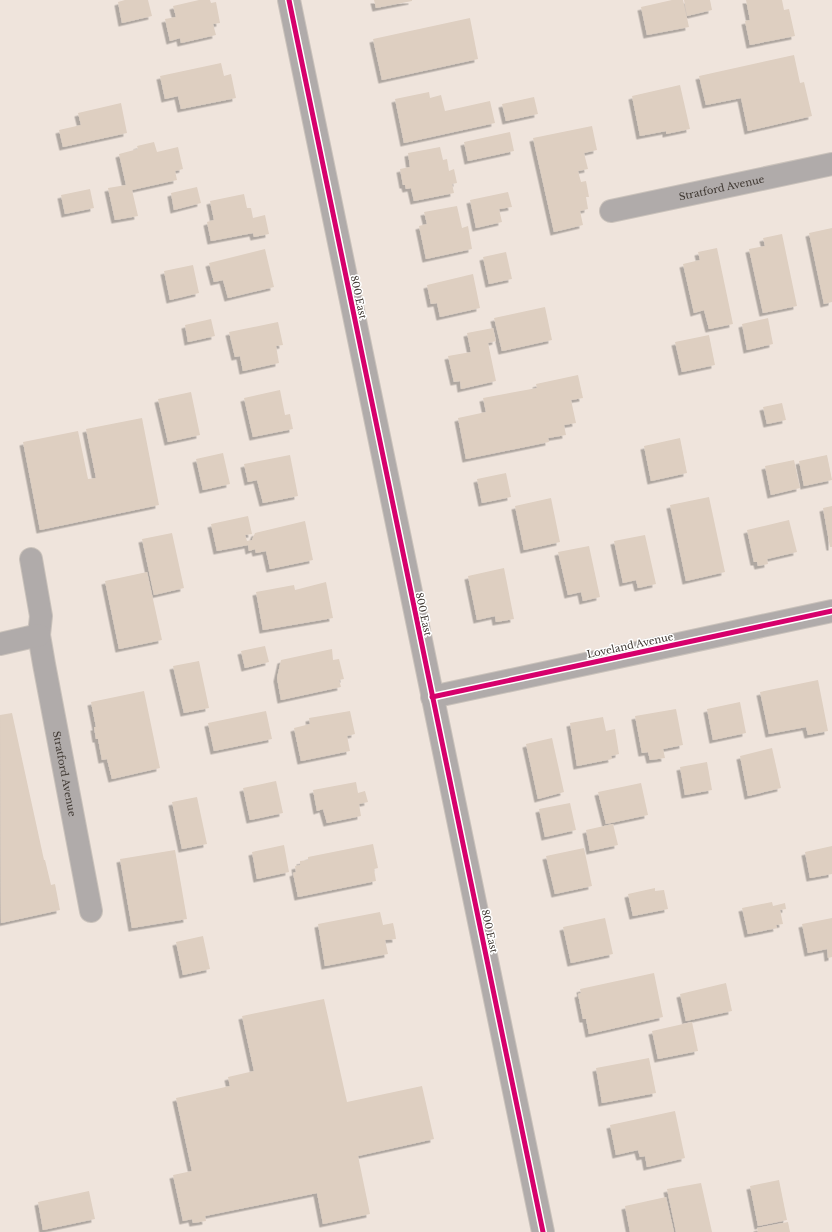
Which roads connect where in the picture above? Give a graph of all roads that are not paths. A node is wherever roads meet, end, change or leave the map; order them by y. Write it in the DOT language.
graph roads {
  1 [pos="289,0"];
  2 [pos="832,164"];
  3 [pos="611,211"];
  4 [pos="31,558"];
  5 [pos="832,610"];
  6 [pos="39,636"];
  7 [pos="0,644"];
  8 [pos="432,697"];
  9 [pos="91,911"];
  10 [pos="543,1232"];
  1 -- 8 [label="street, 800 East"];
  2 -- 3 [label="street, Stratford Avenue"];
  4 -- 6 [label="street, Stratford Avenue"];
  5 -- 8 [label="street, Loveland Avenue"];
  6 -- 7 [label="street"];
  6 -- 9 [label="street, Stratford Avenue"];
  8 -- 10 [label="street, 800 East"];
}
